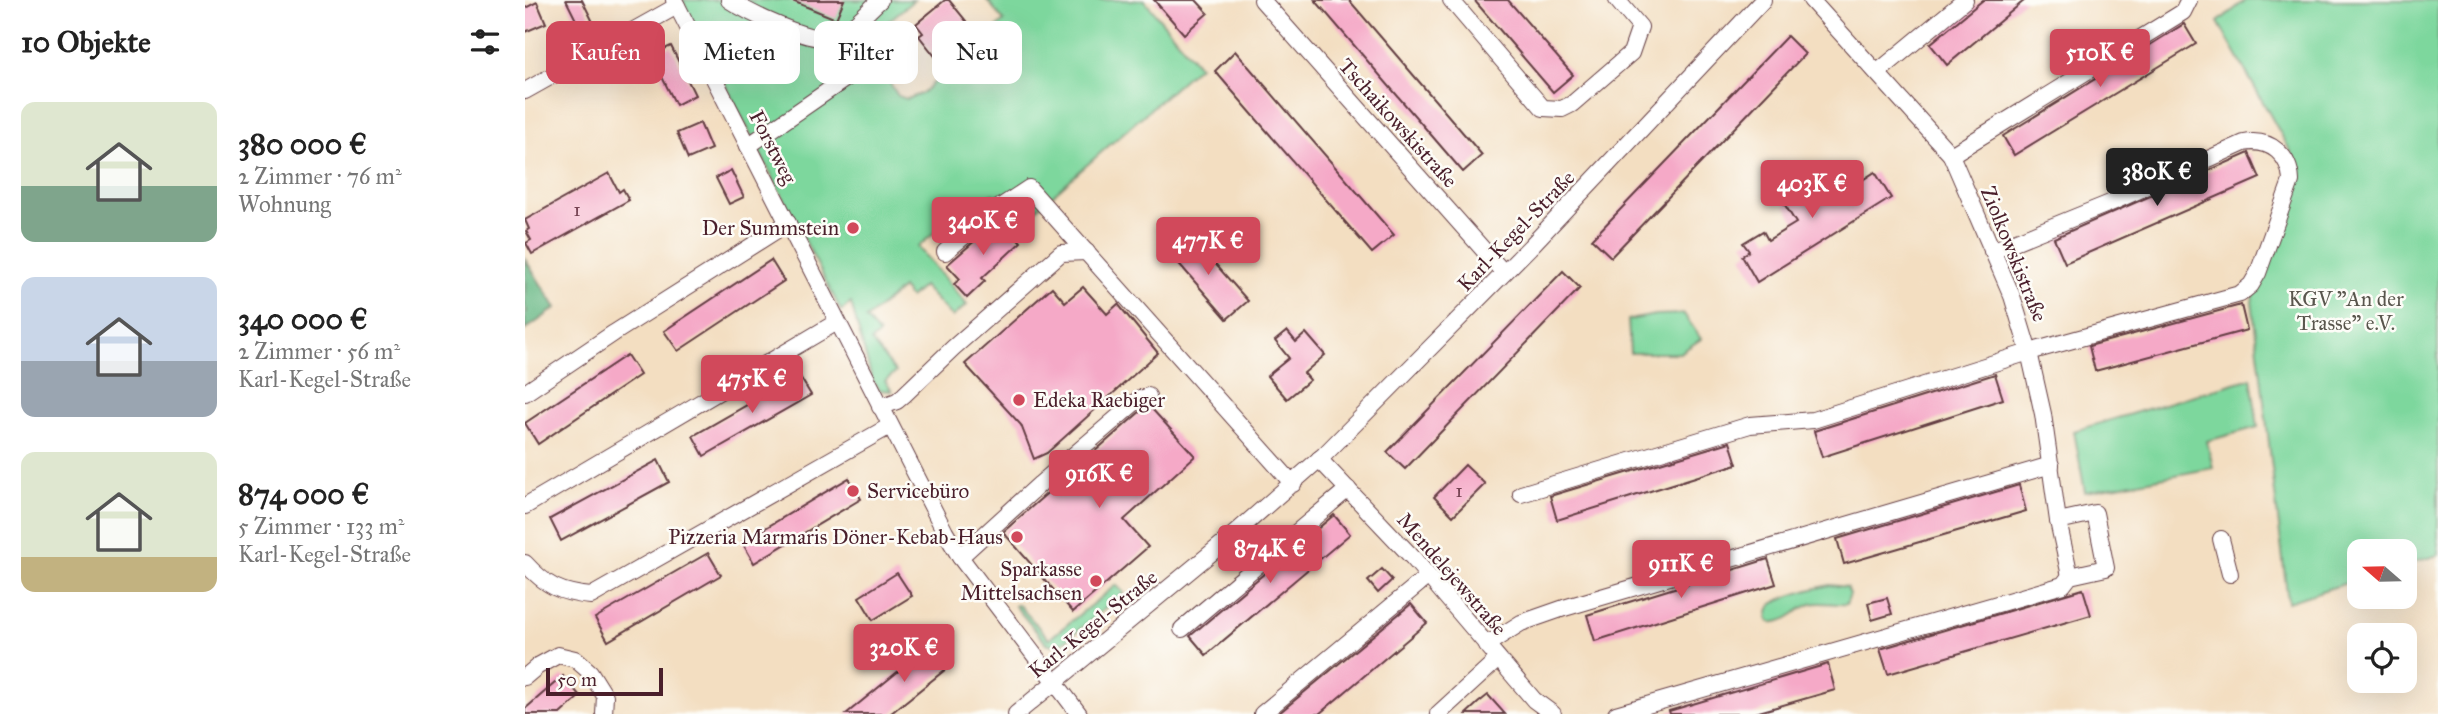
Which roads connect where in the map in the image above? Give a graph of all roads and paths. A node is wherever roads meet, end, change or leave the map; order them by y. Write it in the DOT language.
graph roads {
  1 [pos="729,0"];
  2 [pos="880,0"];
  3 [pos="1262,0"];
  4 [pos="1451,0"];
  5 [pos="1617,0"];
  6 [pos="1763,0"];
  7 [pos="1811,0"];
  8 [pos="1965,0"];
  9 [pos="2189,0"];
  10 [pos="675,3"];
  11 [pos="856,21"];
  12 [pos="814,37"];
  13 [pos="1878,72"];
  14 [pos="837,84"];
  15 [pos="525,91"];
  16 [pos="748,146"];
  17 [pos="1951,155"];
  18 [pos="788,223"];
  19 [pos="1992,251"];
  20 [pos="945,252"];
  21 [pos="1087,252"];
  22 [pos="1504,274"];
  23 [pos="837,322"];
  24 [pos="2029,352"];
  25 [pos="525,393"];
  26 [pos="1148,396"];
  27 [pos="880,407"];
  28 [pos="890,426"];
  29 [pos="1319,459"];
  30 [pos="2051,465"];
  31 [pos="1293,484"];
  32 [pos="1348,489"];
  33 [pos="1521,494"];
  34 [pos="525,506"];
  35 [pos="2058,521"];
  36 [pos="2221,539"];
  37 [pos="960,557"];
  38 [pos="525,563"];
  39 [pos="2230,574"];
  40 [pos="1428,576"];
  41 [pos="2070,576"];
  42 [pos="1182,629"];
  43 [pos="1486,645"];
  44 [pos="1498,659"];
  45 [pos="525,677"];
  46 [pos="1054,682"];
  47 [pos="604,714"];
  48 [pos="1016,714"];
  49 [pos="1079,714"];
  50 [pos="1262,714"];
  51 [pos="1438,714"];
  52 [pos="1553,714"];
  53 [pos="1616,714"];
  1 -- 12 [label="street"];
  2 -- 11 [label="street"];
  3 -- 22 [label="street, Tschaikowskistraße"];
  4 -- 5 [label="street"];
  6 -- 22 [label="street, Karl-Kegel-Straße"];
  7 -- 13 [label="street, Ziolkowskistraße"];
  8 -- 13 [label="street"];
  9 -- 17 [label="street"];
  10 -- 15 [label="street"];
  10 -- 16 [label="street, Forstweg"];
  13 -- 17 [label="street, Ziolkowskistraße"];
  14 -- 16 [label="street"];
  16 -- 18 [label="street, Forstweg"];
  17 -- 19 [label="street, Ziolkowskistraße"];
  18 -- 23 [label="street, Forstweg"];
  18 -- 25 [label="street"];
  19 -- 24 [label="street, Ziolkowskistraße"];
  19 -- 24 [label="street"];
  20 -- 21 [label="street"];
  21 -- 27 [label="street"];
  21 -- 31 [label="street"];
  22 -- 29 [label="street, Karl-Kegel-Straße"];
  23 -- 27 [label="street, Forstweg"];
  23 -- 34 [label="street"];
  24 -- 30 [label="street, Ziolkowskistraße"];
  24 -- 33 [label="street"];
  26 -- 37 [label="street"];
  27 -- 28 [label="street, Forstweg"];
  28 -- 37 [label="street, Forstweg"];
  28 -- 38 [label="street"];
  29 -- 31 [label="street, Karl-Kegel-Straße"];
  29 -- 32 [label="street, Mendelejewstraße"];
  30 -- 35 [label="street, Ziolkowskistraße"];
  30 -- 43 [label="street"];
  31 -- 46 [label="street, Karl-Kegel-Straße"];
  32 -- 40 [label="street, Mendelejewstraße"];
  32 -- 42 [label="street"];
  35 -- 41 [label="street, Ziolkowskistraße"];
  35 -- 41 [label="street"];
  36 -- 39 [label="street"];
  37 -- 46 [label="street, Forstweg"];
  40 -- 43 [label="street, Mendelejewstraße"];
  40 -- 50 [label="street"];
  41 -- 53 [label="street"];
  43 -- 44 [label="street, Mendelejewstraße"];
  44 -- 51 [label="street"];
  44 -- 52 [label="street, Mendelejewstraße"];
  45 -- 47 [label="street"];
  46 -- 48 [label="street, Karl-Kegel-Straße"];
  46 -- 49 [label="street, Forstweg"];
}
